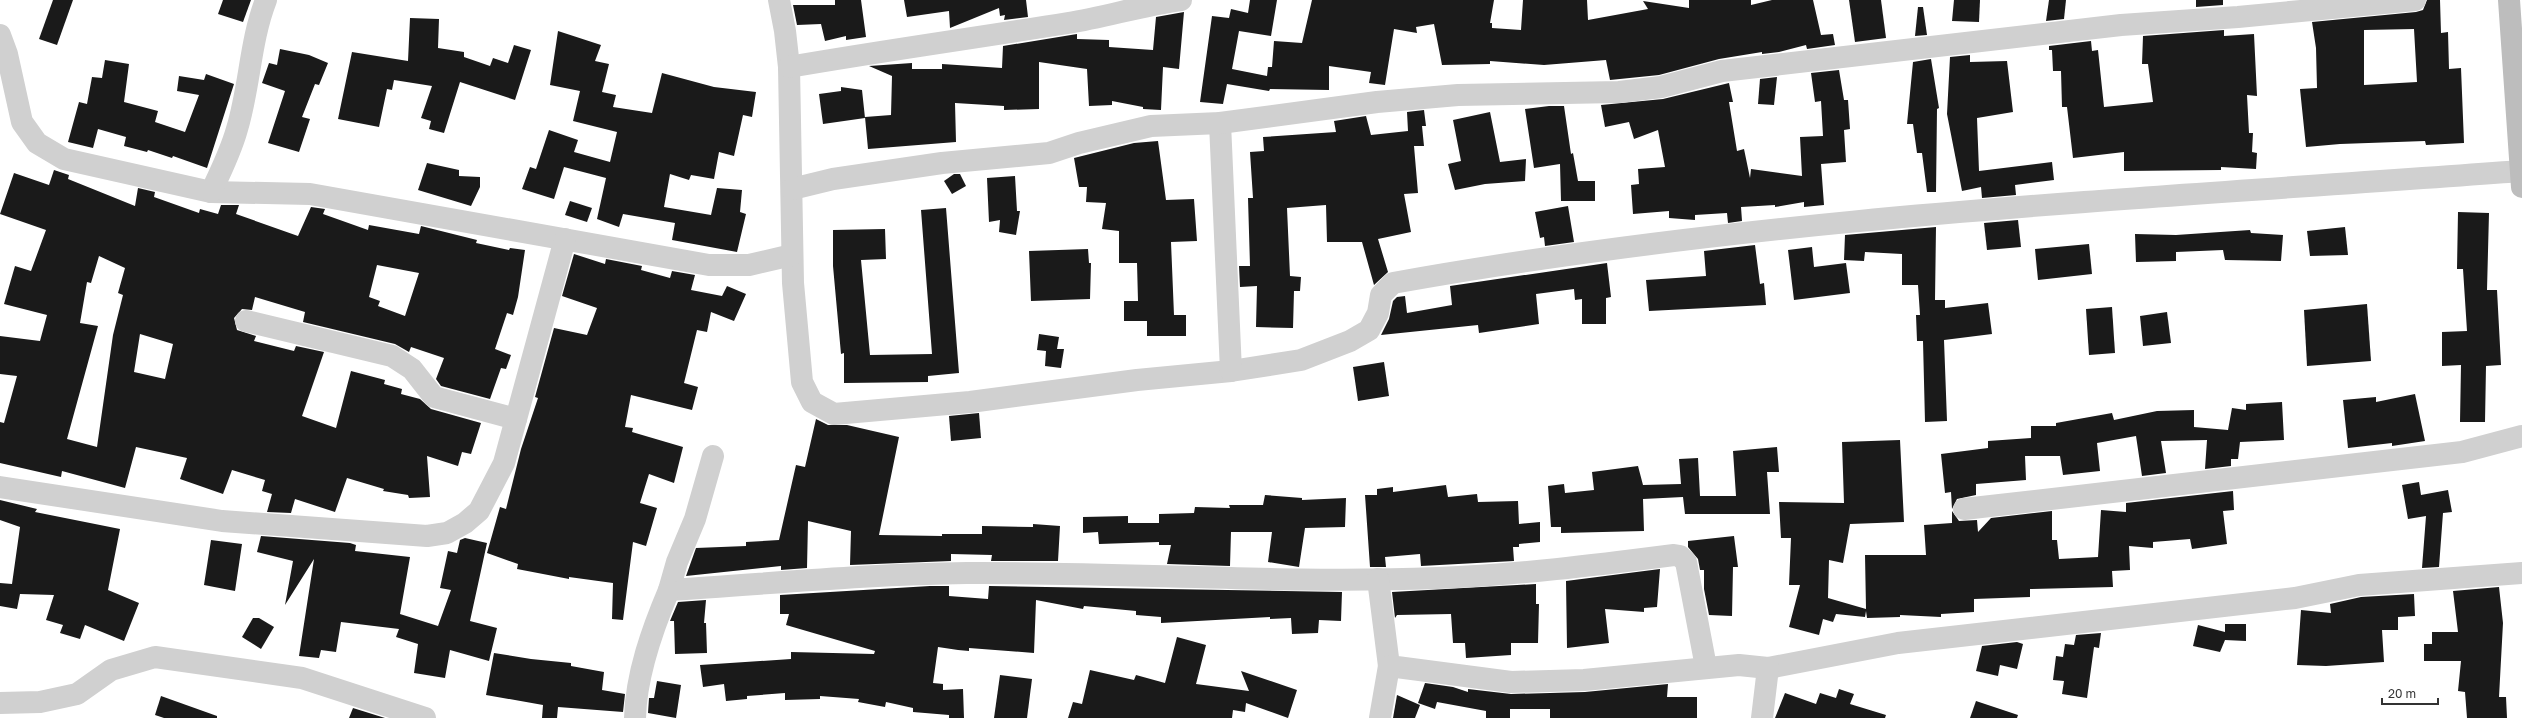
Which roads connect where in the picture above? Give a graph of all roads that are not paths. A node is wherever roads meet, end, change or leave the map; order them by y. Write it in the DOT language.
graph roads {
  1 [pos="266,0"];
  2 [pos="779,0"];
  3 [pos="1181,0"];
  4 [pos="2415,0"];
  5 [pos="2509,0"];
  6 [pos="0,35"];
  7 [pos="789,67"];
  8 [pos="1220,123"];
  9 [pos="2520,143"];
  10 [pos="2521,179"];
  11 [pos="792,189"];
  12 [pos="211,192"];
  13 [pos="565,239"];
  14 [pos="792,255"];
  15 [pos="246,321"];
  16 [pos="1231,371"];
  17 [pos="516,419"];
  18 [pos="2522,436"];
  19 [pos="713,456"];
  20 [pos="0,487"];
  21 [pos="1964,508"];
  22 [pos="2522,573"];
  23 [pos="1378,579"];
  24 [pos="668,590"];
  25 [pos="1389,666"];
  26 [pos="1706,667"];
  27 [pos="1768,668"];
  28 [pos="0,703"];
  29 [pos="424,718"];
  30 [pos="635,718"];
  31 [pos="1380,718"];
  32 [pos="1762,718"];
  1 -- 12 [label="street"];
  2 -- 7 [label="street"];
  3 -- 7 [label="street"];
  4 -- 8 [label="street"];
  5 -- 9 [label="main road"];
  6 -- 12 [label="street"];
  7 -- 11 [label="street"];
  8 -- 11 [label="street"];
  8 -- 16 [label="street"];
  9 -- 10 [label="main road"];
  10 -- 16 [label="street"];
  11 -- 14 [label="street"];
  12 -- 13 [label="street"];
  13 -- 14 [label="street"];
  13 -- 17 [label="street"];
  14 -- 16 [label="street"];
  15 -- 17 [label="street"];
  17 -- 20 [label="street"];
  18 -- 21 [label="street"];
  19 -- 24 [label="street"];
  22 -- 27 [label="street"];
  23 -- 24 [label="street"];
  23 -- 25 [label="street"];
  23 -- 26 [label="street"];
  24 -- 30 [label="street"];
  25 -- 26 [label="street"];
  25 -- 31 [label="street"];
  26 -- 27 [label="street"];
  27 -- 32 [label="street"];
  28 -- 29 [label="street"];
}
